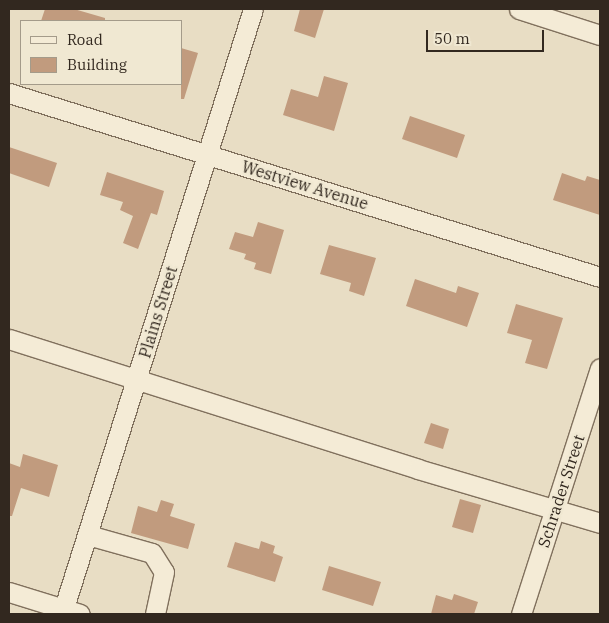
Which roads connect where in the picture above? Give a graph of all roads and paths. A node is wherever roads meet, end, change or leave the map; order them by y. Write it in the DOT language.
graph roads {
  1 [pos="254,9"];
  2 [pos="519,9"];
  3 [pos="600,35"];
  4 [pos="9,93"];
  5 [pos="208,155"];
  6 [pos="600,277"];
  7 [pos="9,339"];
  8 [pos="600,368"];
  9 [pos="137,378"];
  10 [pos="556,509"];
  11 [pos="600,523"];
  12 [pos="88,534"];
  13 [pos="9,592"];
  14 [pos="69,613"];
  15 [pos="155,614"];
  16 [pos="522,614"];
  1 -- 5 [label="street, Plains Street"];
  2 -- 3 [label="street"];
  4 -- 5 [label="street, Westview Avenue"];
  5 -- 6 [label="street, Westview Avenue"];
  5 -- 9 [label="street, Plains Street"];
  7 -- 9 [label="street"];
  8 -- 10 [label="street, Schrader Street"];
  9 -- 10 [label="street"];
  9 -- 12 [label="street, Plains Street"];
  10 -- 11 [label="street"];
  10 -- 16 [label="street, Schrader Street"];
  12 -- 14 [label="street, Plains Street"];
  12 -- 15 [label="street"];
  13 -- 14 [label="street"];
}
